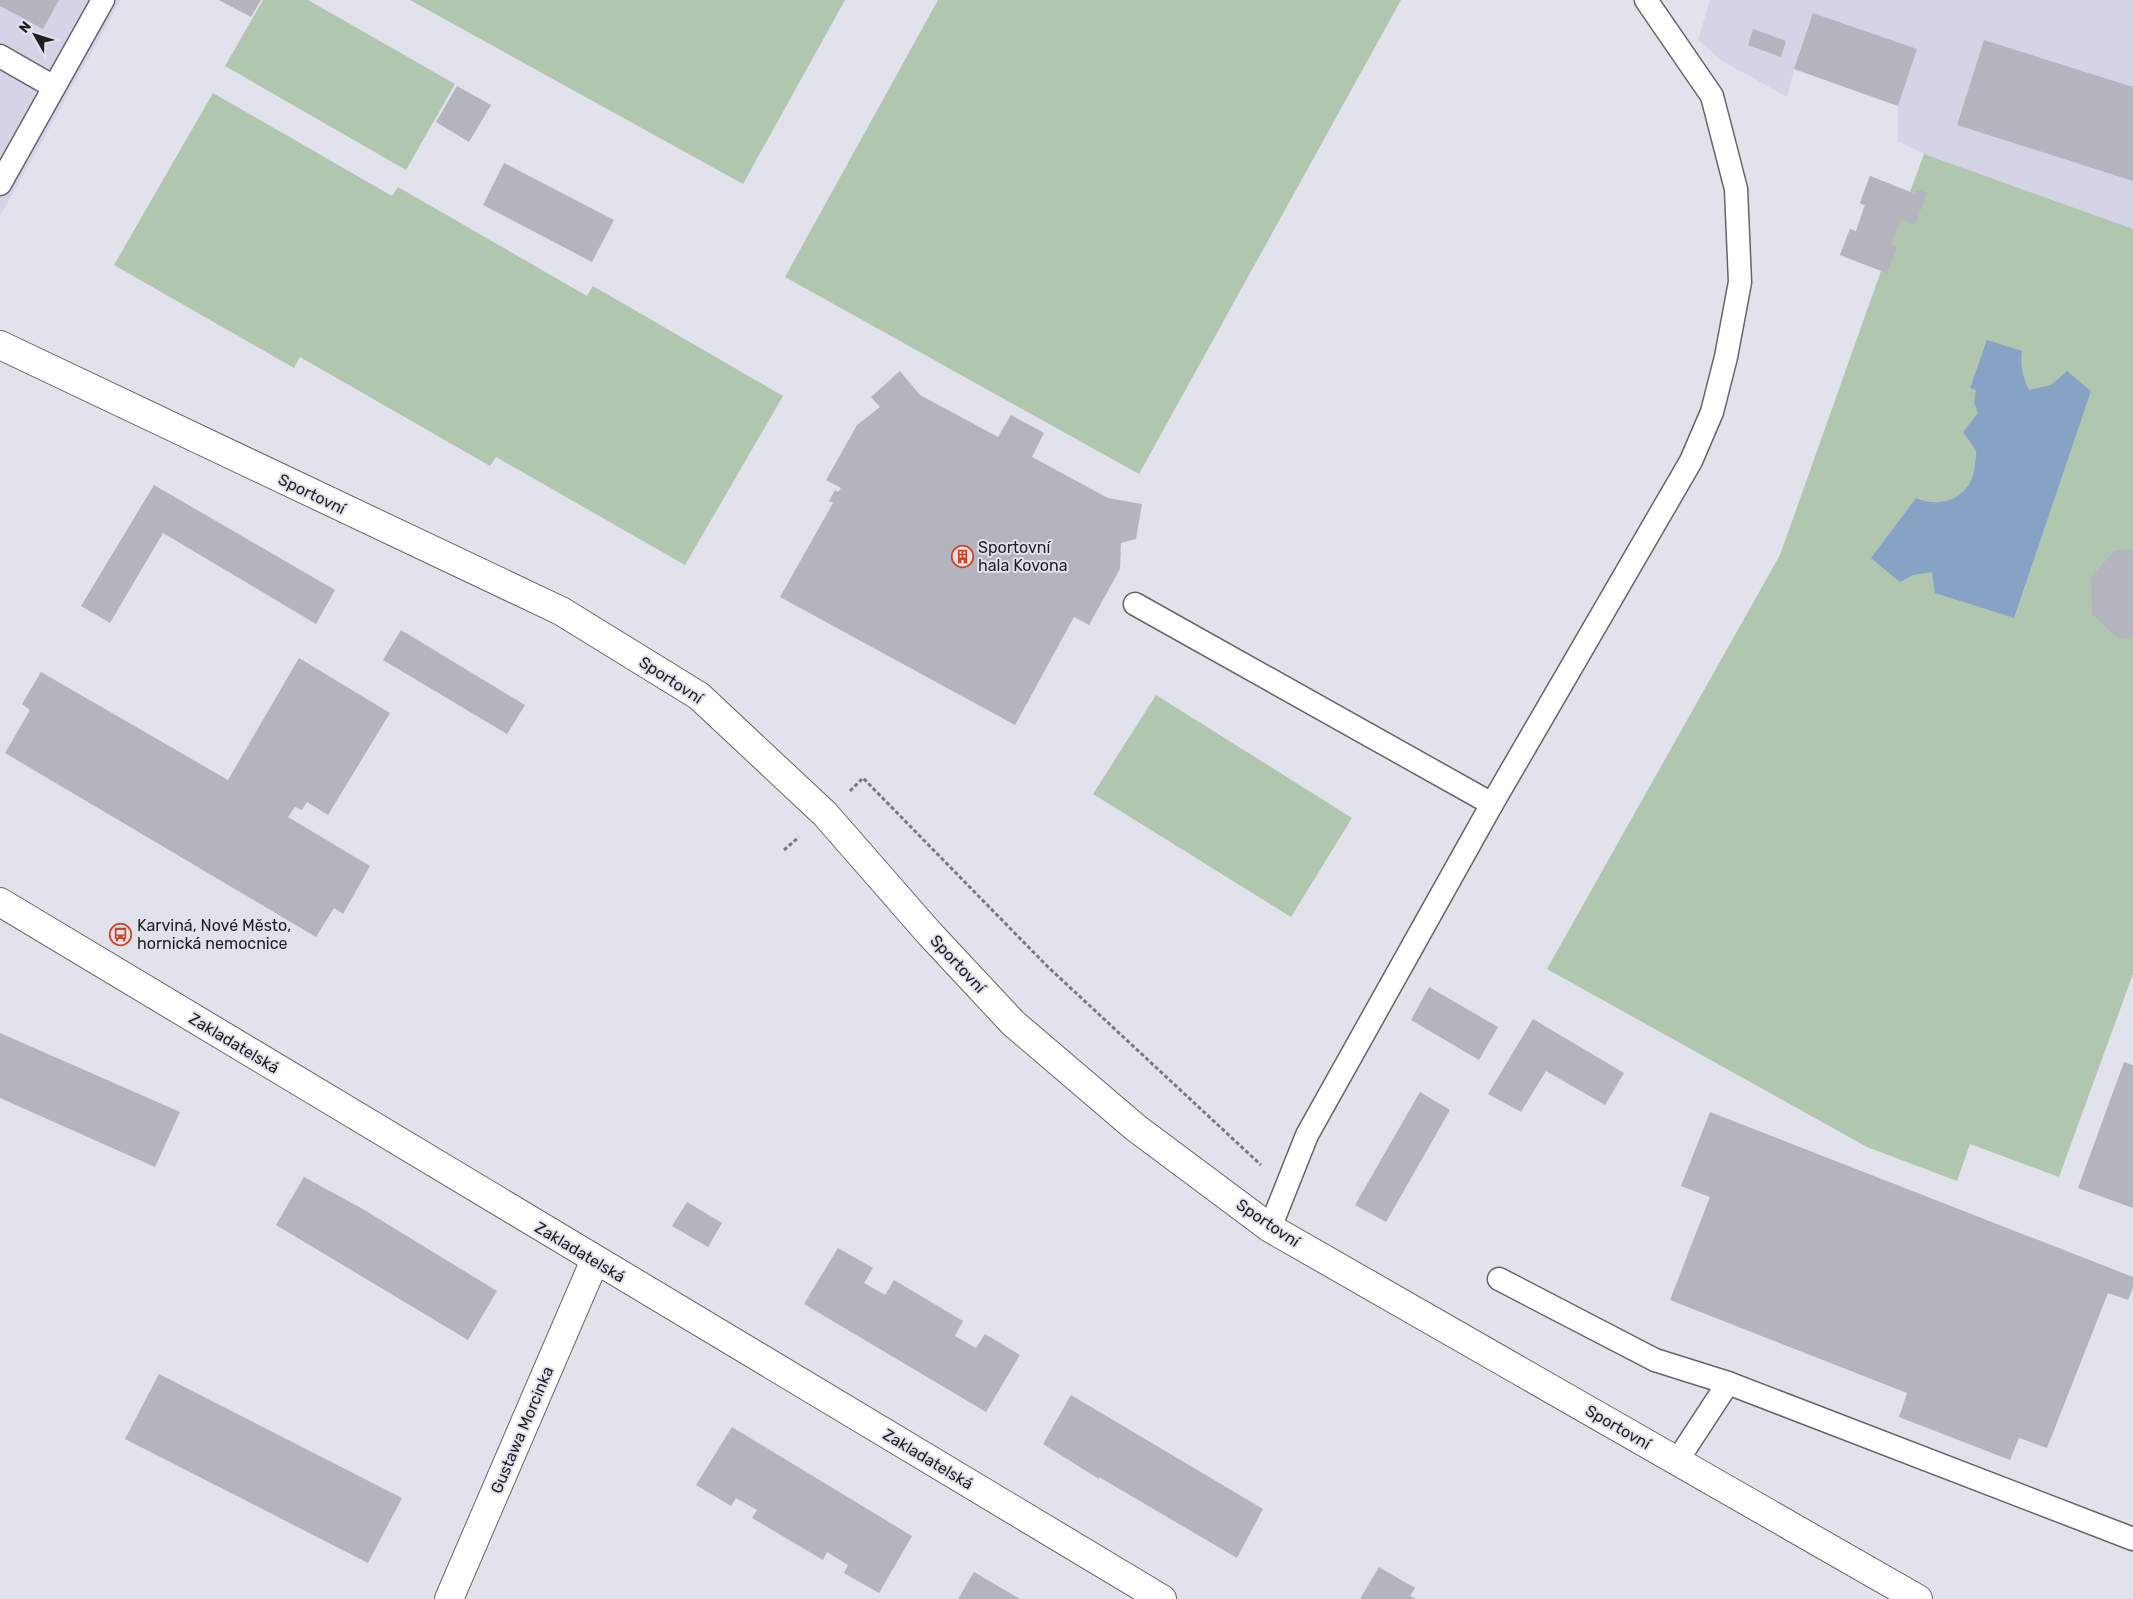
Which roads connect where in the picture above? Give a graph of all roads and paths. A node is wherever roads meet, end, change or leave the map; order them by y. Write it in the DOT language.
graph roads {
  1 [pos="103,0"];
  2 [pos="1646,0"];
  3 [pos="0,56"];
  4 [pos="54,87"];
  5 [pos="0,184"];
  6 [pos="0,345"];
  7 [pos="1135,604"];
  8 [pos="1492,804"];
  9 [pos="825,814"];
  10 [pos="784,850"];
  11 [pos="0,902"];
  12 [pos="1286,1188"];
  13 [pos="1270,1228"];
  14 [pos="595,1260"];
  15 [pos="1500,1279"];
  16 [pos="1728,1383"];
  17 [pos="1677,1461"];
  18 [pos="2133,1540"];
  19 [pos="449,1599"];
  20 [pos="1162,1599"];
  21 [pos="1918,1599"];
  1 -- 4 [label="lane"];
  2 -- 8 [label="lane"];
  3 -- 4 [label="lane"];
  4 -- 5 [label="lane"];
  6 -- 9 [label="street, Sportovní"];
  7 -- 8 [label="lane"];
  8 -- 12 [label="lane"];
  9 -- 10 [label="path"];
  9 -- 12 [label="path"];
  9 -- 13 [label="street, Sportovní"];
  11 -- 14 [label="street, Zakladatelská"];
  12 -- 13 [label="lane"];
  13 -- 17 [label="street, Sportovní"];
  14 -- 19 [label="street, Gustawa Morcinka"];
  14 -- 20 [label="street, Zakladatelská"];
  15 -- 16 [label="lane"];
  16 -- 17 [label="lane"];
  16 -- 18 [label="lane"];
  17 -- 21 [label="street, Sportovní"];
}
